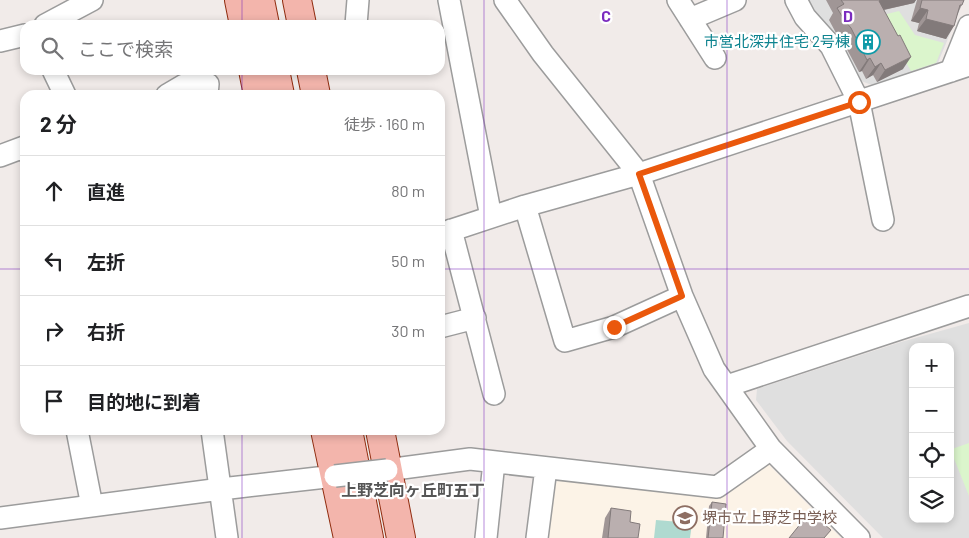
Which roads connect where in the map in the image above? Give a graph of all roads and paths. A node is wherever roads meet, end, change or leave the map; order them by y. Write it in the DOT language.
graph roads {
  1 [pos="92,0"];
  2 [pos="239,0"];
  3 [pos="260,0"];
  4 [pos="281,0"];
  5 [pos="297,0"];
  6 [pos="358,0"];
  7 [pos="448,0"];
  8 [pos="505,0"];
  9 [pos="678,0"];
  10 [pos="734,0"];
  11 [pos="796,0"];
  12 [pos="690,19"];
  13 [pos="54,20"];
  14 [pos="243,20"];
  15 [pos="264,20"];
  16 [pos="285,20"];
  17 [pos="301,20"];
  18 [pos="356,20"];
  19 [pos="969,26"];
  20 [pos="20,36"];
  21 [pos="0,41"];
  22 [pos="715,58"];
  23 [pos="960,68"];
  24 [pos="55,75"];
  25 [pos="254,75"];
  26 [pos="276,75"];
  27 [pos="62,90"];
  28 [pos="176,90"];
  29 [pos="207,90"];
  30 [pos="257,90"];
  31 [pos="279,90"];
  32 [pos="859,102"];
  33 [pos="20,148"];
  34 [pos="0,156"];
  35 [pos="639,174"];
  36 [pos="525,206"];
  37 [pos="492,217"];
  38 [pos="882,220"];
  39 [pos="446,232"];
  40 [pos="682,296"];
  41 [pos="969,306"];
  42 [pos="475,318"];
  43 [pos="445,326"];
  44 [pos="727,386"];
  45 [pos="494,394"];
  46 [pos="78,435"];
  47 [pos="213,435"];
  48 [pos="326,435"];
  49 [pos="349,435"];
  50 [pos="364,435"];
  51 [pos="381,435"];
  52 [pos="771,449"];
  53 [pos="494,462"];
  54 [pos="546,468"];
  55 [pos="387,470"];
  56 [pos="335,476"];
  57 [pos="221,489"];
  58 [pos="92,506"];
  59 [pos="0,518"];
  60 [pos="227,538"];
  61 [pos="348,538"];
  62 [pos="369,538"];
  63 [pos="384,538"];
  64 [pos="401,538"];
  65 [pos="486,538"];
  66 [pos="537,538"];
  67 [pos="859,538"];
  1 -- 13 [label="street"];
  2 -- 14 [label="main road"];
  3 -- 15 [label="main road"];
  4 -- 16 [label="main road"];
  5 -- 17 [label="main road"];
  6 -- 18 [label="street"];
  7 -- 37 [label="street"];
  8 -- 35 [label="street"];
  9 -- 12 [label="street"];
  10 -- 12 [label="street"];
  11 -- 32 [label="street"];
  12 -- 22 [label="street"];
  19 -- 23 [label="street"];
  20 -- 21 [label="street"];
  23 -- 32 [label="street"];
  24 -- 27 [label="street"];
  25 -- 30 [label="main road"];
  26 -- 31 [label="main road"];
  28 -- 29 [label="street"];
  32 -- 35 [label="street"];
  32 -- 38 [label="street"];
  33 -- 34 [label="street"];
  35 -- 36 [label="street"];
  35 -- 40 [label="street"];
  36 -- 37 [label="street"];
  36 -- 40 [label="street"];
  37 -- 39 [label="street"];
  39 -- 42 [label="street"];
  40 -- 44 [label="street"];
  41 -- 44 [label="street"];
  42 -- 43 [label="street"];
  42 -- 45 [label="street"];
  44 -- 52 [label="street"];
  46 -- 58 [label="street"];
  47 -- 57 [label="street"];
  48 -- 56 [label="main road"];
  49 -- 62 [label="main road"];
  50 -- 63 [label="main road"];
  51 -- 55 [label="main road"];
  52 -- 54 [label="street"];
  52 -- 67 [label="street"];
  53 -- 54 [label="street"];
  53 -- 55 [label="street"];
  53 -- 65 [label="street"];
  54 -- 66 [label="street"];
  55 -- 56 [label="street, bridge"];
  55 -- 64 [label="main road"];
  56 -- 57 [label="street"];
  56 -- 61 [label="main road"];
  57 -- 58 [label="street"];
  57 -- 60 [label="street"];
  58 -- 59 [label="street"];
}
